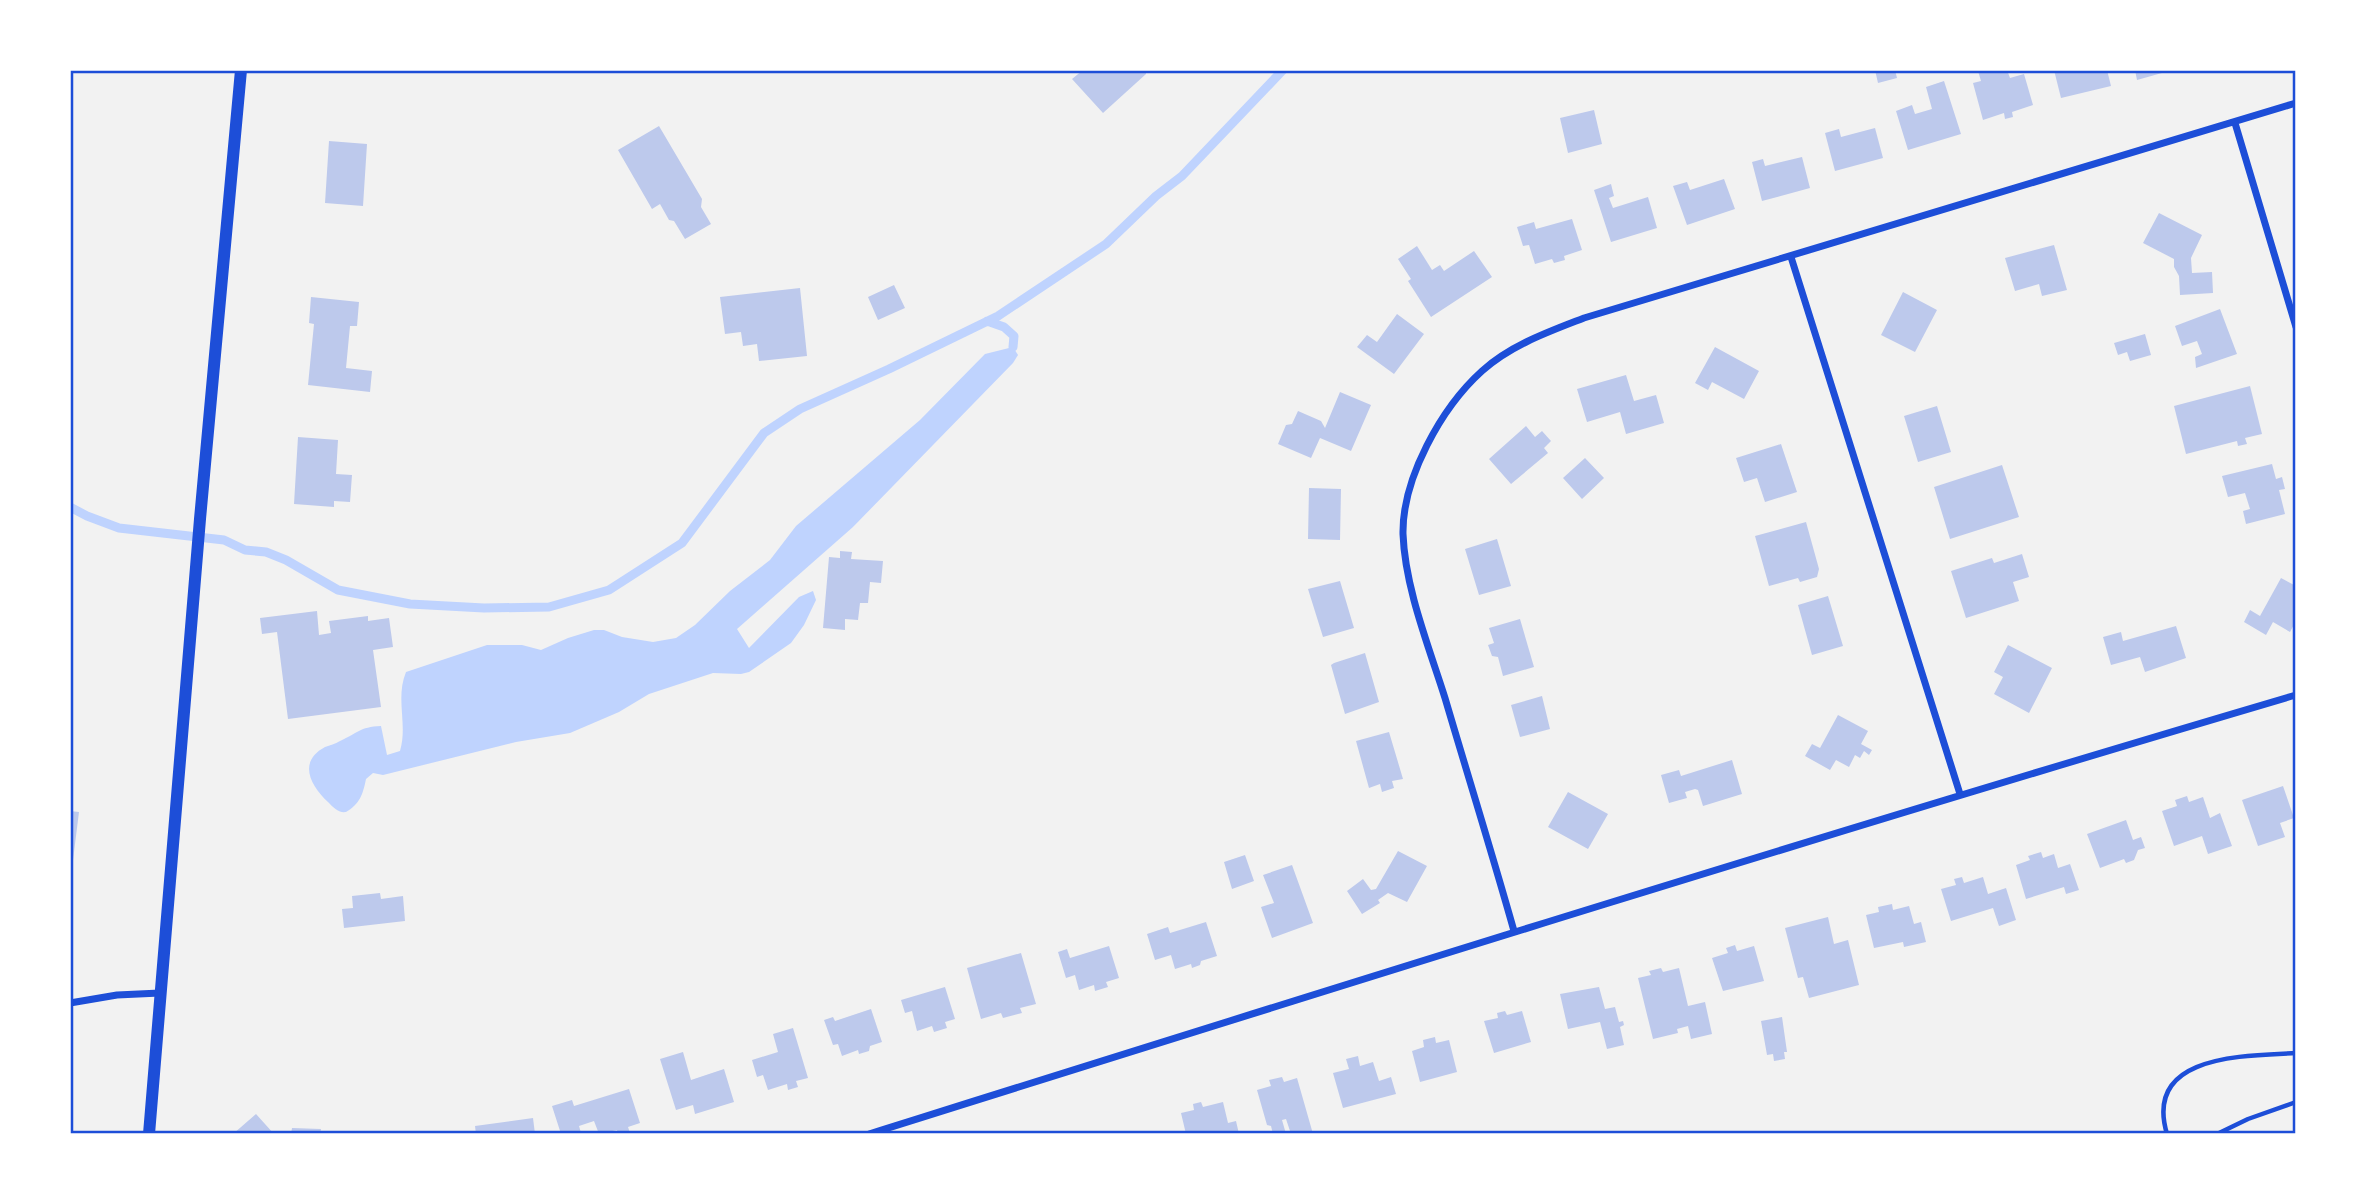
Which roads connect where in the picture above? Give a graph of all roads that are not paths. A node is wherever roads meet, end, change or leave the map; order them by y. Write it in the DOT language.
graph roads {
  1 [pos="241,70"];
  2 [pos="2296,103"];
  3 [pos="2235,123"];
  4 [pos="1791,257"];
  5 [pos="2296,327"];
  6 [pos="2296,695"];
  7 [pos="1960,794"];
  8 [pos="1514,931"];
  9 [pos="160,993"];
  10 [pos="70,1003"];
  11 [pos="149,1134"];
  12 [pos="869,1134"];
  1 -- 9 [label="street"];
  2 -- 3 [label="street"];
  3 -- 4 [label="street"];
  3 -- 5 [label="street"];
  4 -- 7 [label="street"];
  4 -- 8 [label="street"];
  6 -- 7 [label="street"];
  7 -- 8 [label="street"];
  8 -- 12 [label="street"];
  9 -- 10 [label="street"];
  9 -- 11 [label="street"];
}
